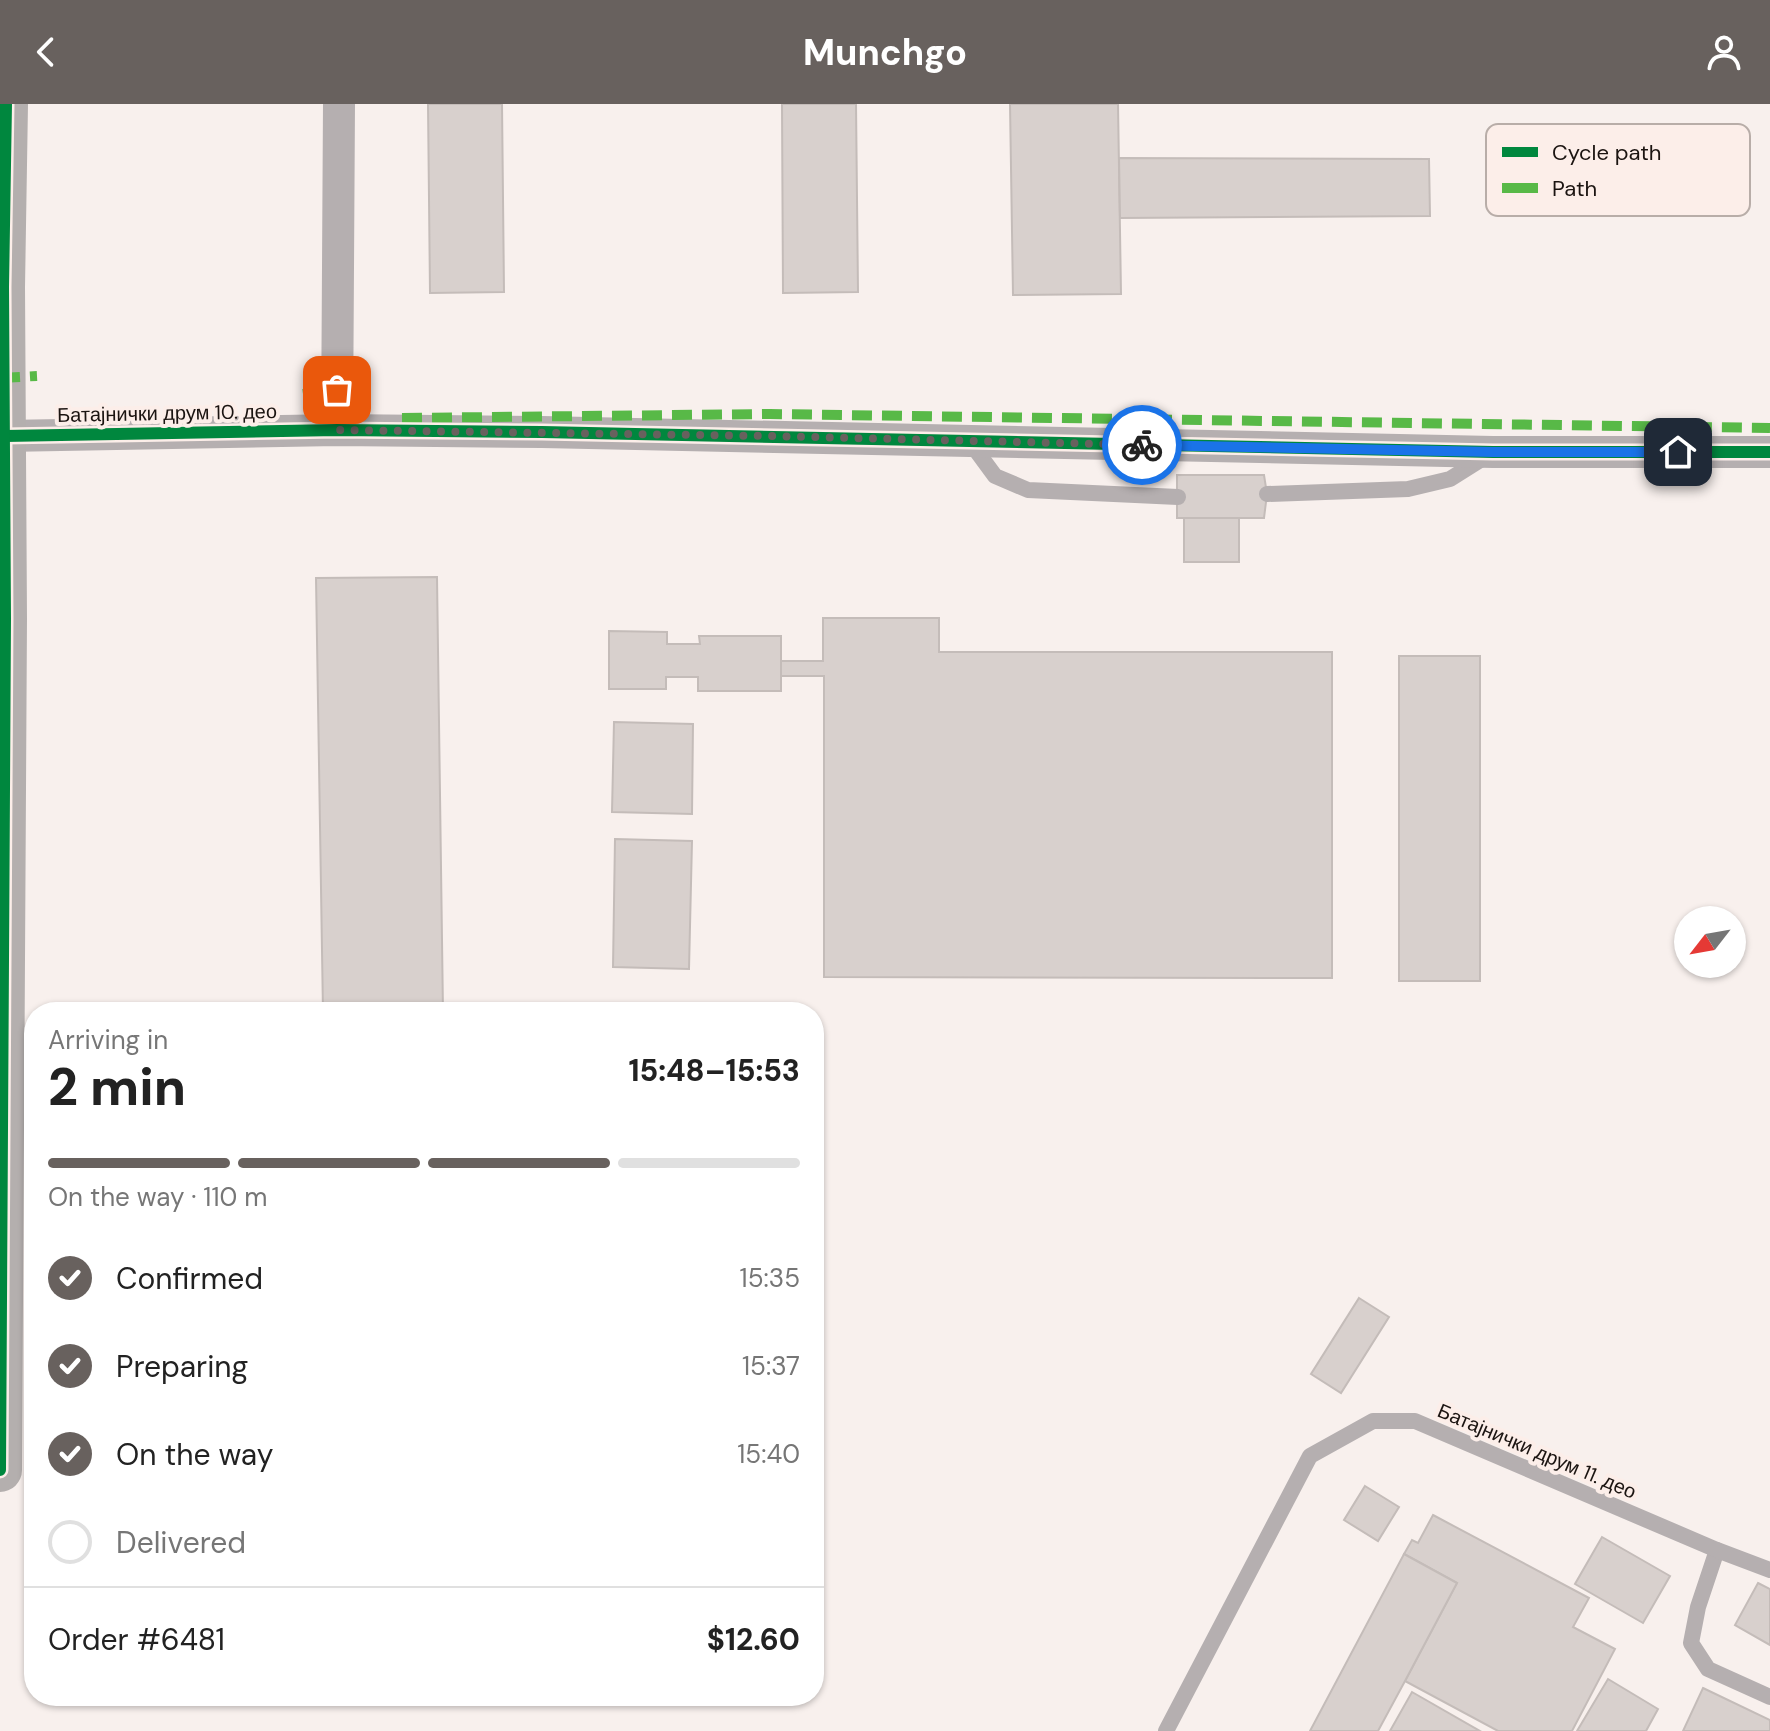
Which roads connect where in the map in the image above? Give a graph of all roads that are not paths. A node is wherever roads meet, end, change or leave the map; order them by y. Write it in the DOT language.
graph roads {
  1 [pos="6,104"];
  2 [pos="339,104"];
  3 [pos="337,430"];
  4 [pos="5,436"];
  5 [pos="970,442"];
  6 [pos="1493,452"];
  7 [pos="1770,452"];
  8 [pos="1267,494"];
  9 [pos="1178,497"];
  10 [pos="2,839"];
  11 [pos="0,1470"];
  12 [pos="1717,1550"];
  13 [pos="1770,1570"];
  14 [pos="1770,1697"];
  15 [pos="1166,1731"];
  1 -- 4 [label="main road"];
  2 -- 3 [label="street"];
  3 -- 4 [label="street, Батајнички друм 10. део"];
  3 -- 5 [label="street, Батајнички друм 10. део"];
  4 -- 10 [label="main road"];
  5 -- 6 [label="street, Батајнички друм 10. део"];
  5 -- 9 [label="lane"];
  6 -- 7 [label="street, Батајнички друм 10. део"];
  6 -- 8 [label="lane"];
  10 -- 11 [label="main road"];
  12 -- 13 [label="lane, Батајнички друм 11. део"];
  12 -- 14 [label="lane"];
  12 -- 15 [label="lane, Батајнички друм 11. део"];
}
